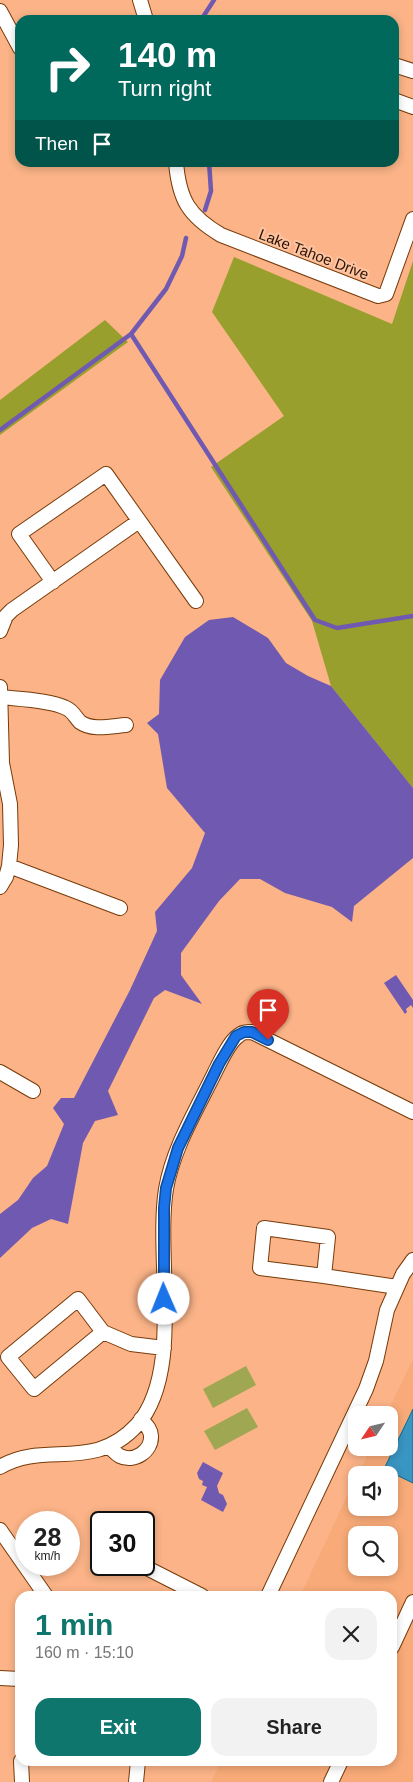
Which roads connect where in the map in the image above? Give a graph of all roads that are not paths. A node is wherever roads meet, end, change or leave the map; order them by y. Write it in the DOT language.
graph roads {
  1 [pos="140,0"];
  2 [pos="0,11"];
  3 [pos="144,15"];
  4 [pos="15,39"];
  5 [pos="399,67"];
  6 [pos="413,71"];
  7 [pos="399,102"];
  8 [pos="413,107"];
  9 [pos="177,167"];
  10 [pos="413,219"];
  11 [pos="139,521"];
  12 [pos="53,582"];
  13 [pos="196,601"];
  14 [pos="0,630"];
  15 [pos="0,686"];
  16 [pos="0,697"];
  17 [pos="126,724"];
  18 [pos="9,866"];
  19 [pos="0,887"];
  20 [pos="120,908"];
  21 [pos="0,1072"];
  22 [pos="33,1091"];
  23 [pos="413,1112"];
  24 [pos="413,1260"];
  25 [pos="324,1276"];
  26 [pos="397,1287"];
  27 [pos="103,1332"];
  28 [pos="164,1348"];
  29 [pos="141,1419"];
  30 [pos="108,1446"];
  31 [pos="0,1467"];
  32 [pos="0,1530"];
  33 [pos="155,1572"];
  34 [pos="43,1591"];
  35 [pos="192,1591"];
  36 [pos="270,1591"];
  37 [pos="413,1602"];
  38 [pos="397,1636"];
  39 [pos="0,1678"];
  40 [pos="15,1679"];
  41 [pos="21,1766"];
  42 [pos="138,1766"];
  43 [pos="339,1766"];
  44 [pos="22,1782"];
  45 [pos="136,1782"];
  46 [pos="332,1782"];
  1 -- 3 [label="street"];
  2 -- 4 [label="street"];
  5 -- 6 [label="street"];
  7 -- 8 [label="street"];
  9 -- 10 [label="street, Lake Tahoe Drive"];
  11 -- 12 [label="street"];
  11 -- 12 [label="street"];
  11 -- 13 [label="street"];
  12 -- 14 [label="street"];
  15 -- 16 [label="street"];
  16 -- 17 [label="street"];
  16 -- 18 [label="street"];
  18 -- 19 [label="street"];
  18 -- 20 [label="street"];
  21 -- 22 [label="street"];
  23 -- 28 [label="street"];
  24 -- 26 [label="street"];
  25 -- 25 [label="street"];
  25 -- 26 [label="street"];
  26 -- 36 [label="street"];
  27 -- 27 [label="street"];
  27 -- 28 [label="street"];
  28 -- 29 [label="street"];
  29 -- 30 [label="street"];
  29 -- 30 [label="street"];
  30 -- 31 [label="street"];
  32 -- 34 [label="street"];
  33 -- 35 [label="street"];
  37 -- 38 [label="street"];
  39 -- 40 [label="street"];
  41 -- 44 [label="street"];
  42 -- 45 [label="street"];
  43 -- 46 [label="street"];
}
